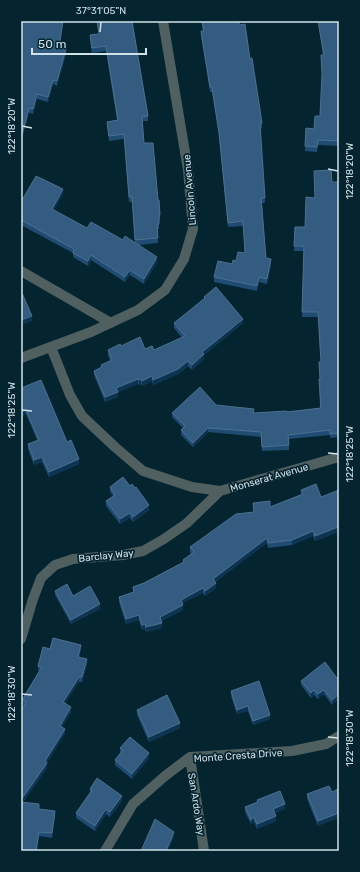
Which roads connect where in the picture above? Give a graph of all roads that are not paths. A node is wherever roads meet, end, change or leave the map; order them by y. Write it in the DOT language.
graph roads {
  1 [pos="163,21"];
  2 [pos="21,271"];
  3 [pos="111,323"];
  4 [pos="51,347"];
  5 [pos="21,358"];
  6 [pos="339,457"];
  7 [pos="220,491"];
  8 [pos="21,639"];
  9 [pos="339,736"];
  10 [pos="190,758"];
  11 [pos="105,851"];
  12 [pos="204,851"];
  1 -- 3 [label="street, Lincoln Avenue"];
  2 -- 3 [label="street"];
  3 -- 4 [label="street, Lincoln Avenue"];
  4 -- 5 [label="street, Lincoln Avenue"];
  4 -- 7 [label="street, Monserat Avenue"];
  6 -- 7 [label="street, Monserat Avenue"];
  7 -- 8 [label="street, Barclay Way"];
  9 -- 10 [label="street, Monte Cresta Drive"];
  10 -- 11 [label="street, Monte Cresta Drive"];
  10 -- 12 [label="street, San Ardo Way"];
}
